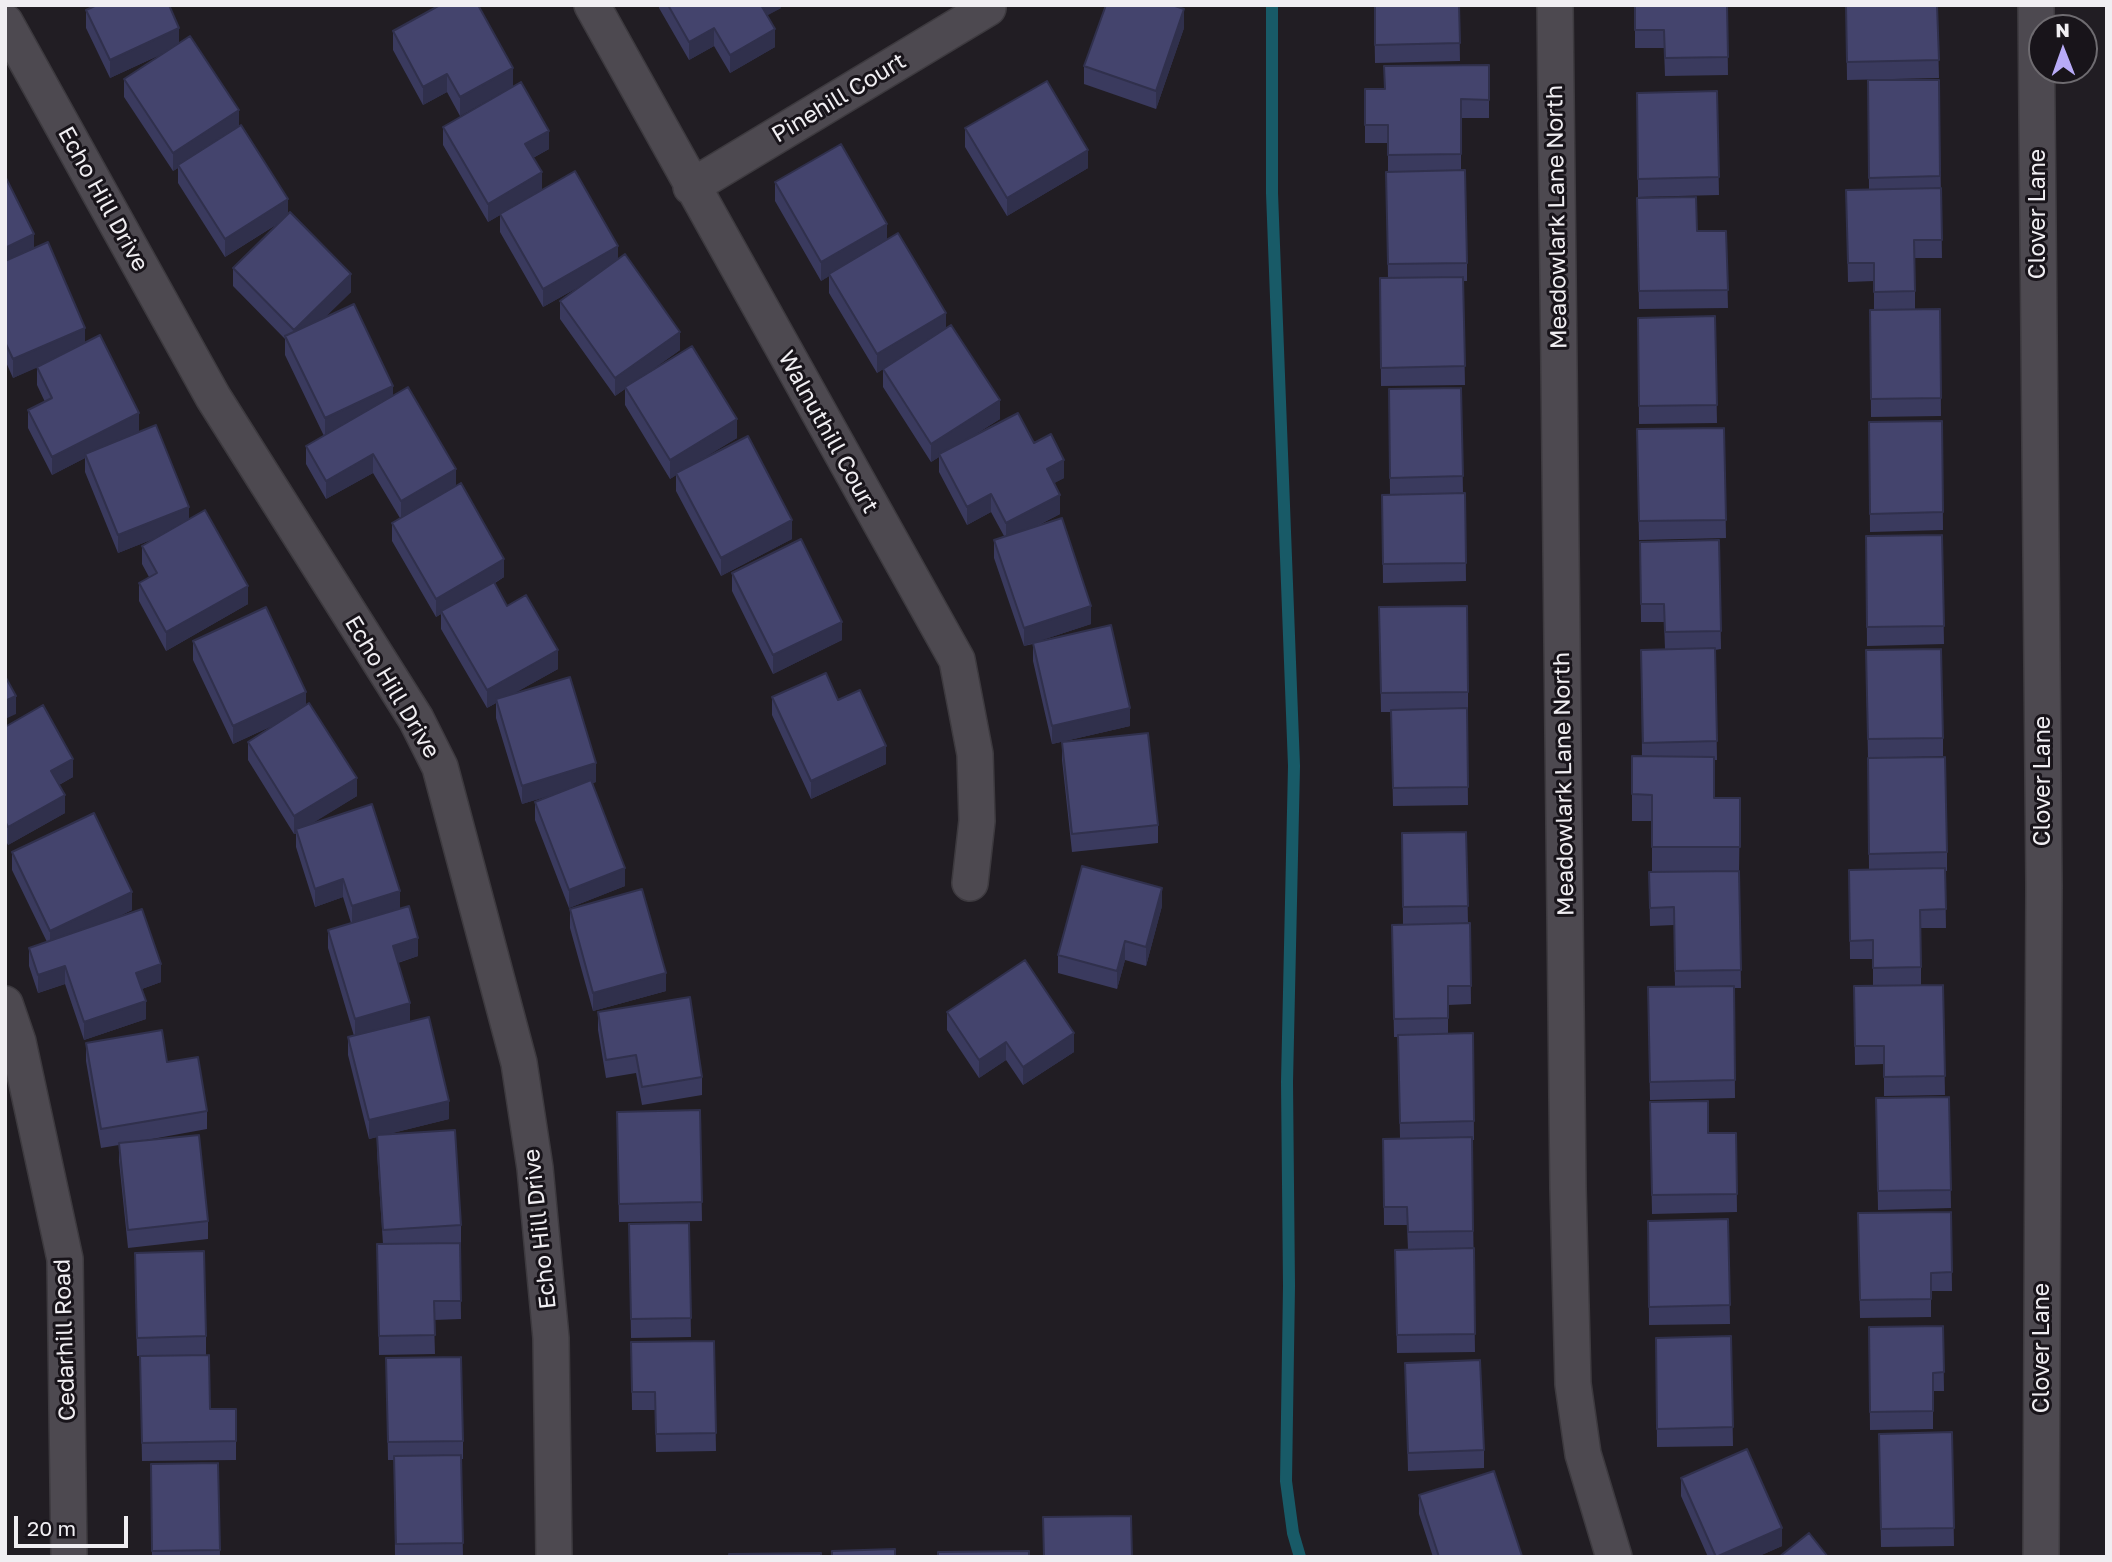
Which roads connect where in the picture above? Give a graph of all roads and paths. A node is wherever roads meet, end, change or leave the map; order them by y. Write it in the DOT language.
graph roads {
  1 [pos="592,5"];
  2 [pos="1555,5"];
  3 [pos="2036,5"];
  4 [pos="988,8"];
  5 [pos="5,22"];
  6 [pos="691,187"];
  7 [pos="970,883"];
  8 [pos="5,1004"];
  9 [pos="69,1557"];
  10 [pos="554,1557"];
  11 [pos="1614,1557"];
  12 [pos="2041,1557"];
  1 -- 6 [label="street, Walnuthill Court"];
  2 -- 11 [label="street, Meadowlark Lane North"];
  3 -- 12 [label="street, Clover Lane"];
  4 -- 6 [label="street, Pinehill Court"];
  5 -- 10 [label="street, Echo Hill Drive"];
  6 -- 7 [label="street, Walnuthill Court"];
  8 -- 9 [label="street, Cedarhill Road"];
}
